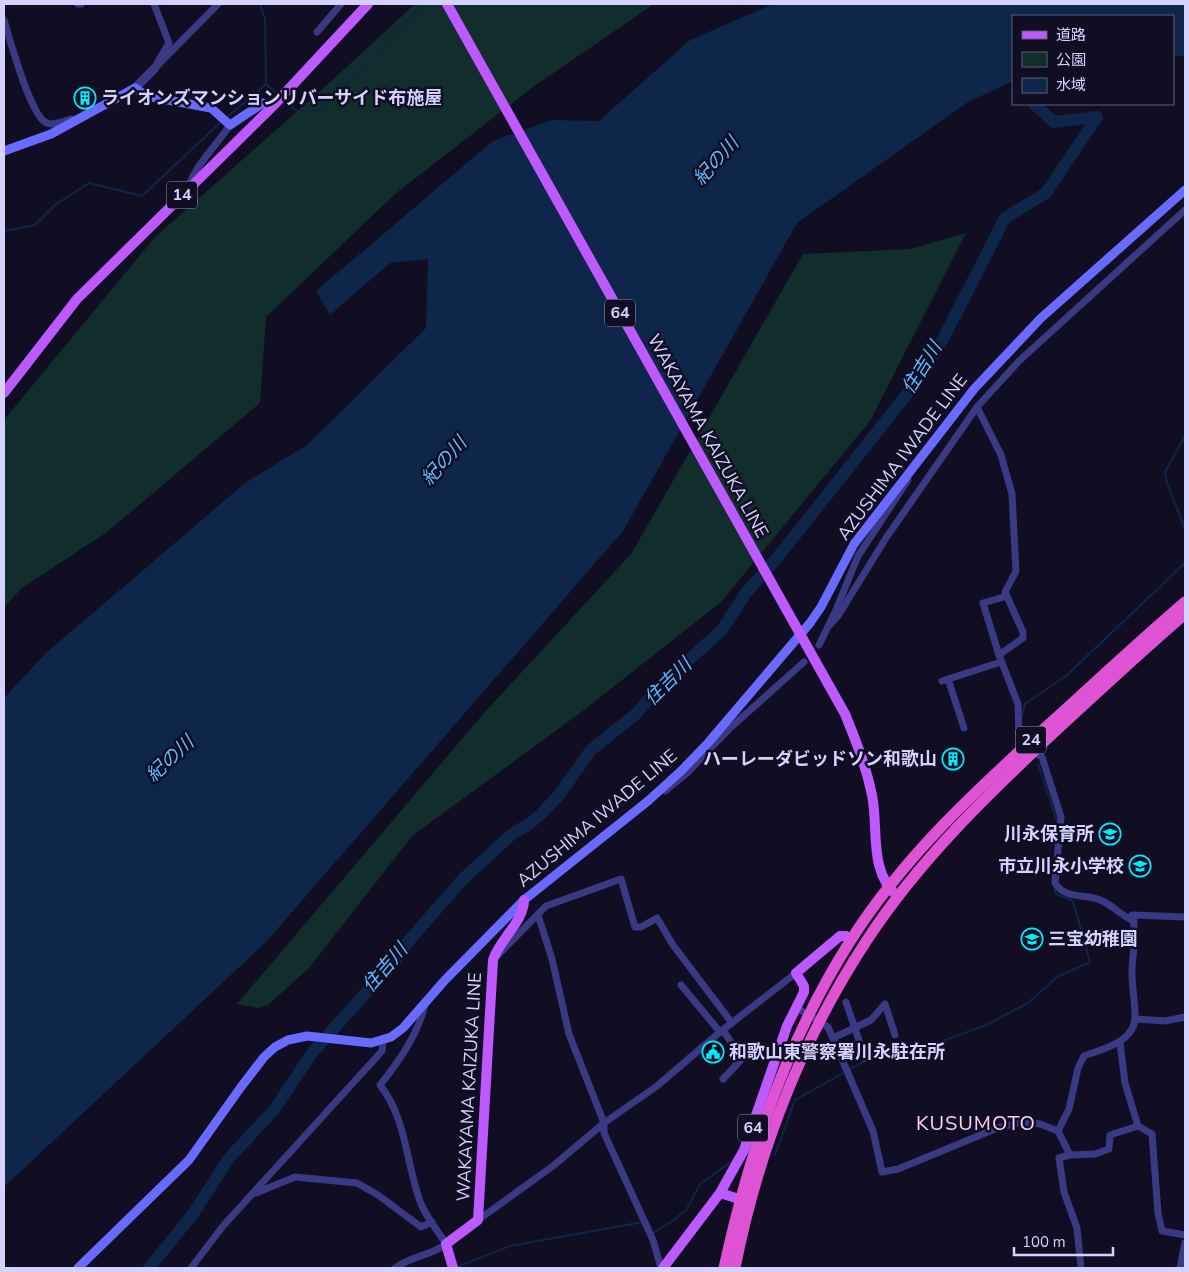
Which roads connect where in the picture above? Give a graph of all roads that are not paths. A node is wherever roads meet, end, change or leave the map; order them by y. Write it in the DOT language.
graph roads {
  1 [pos="154,4"];
  2 [pos="218,4"];
  3 [pos="341,4"];
  4 [pos="368,4"];
  5 [pos="447,4"];
  6 [pos="4,20"];
  7 [pos="317,32"];
  8 [pos="155,68"];
  9 [pos="135,88"];
  10 [pos="273,106"];
  11 [pos="75,122"];
  12 [pos="228,124"];
  13 [pos="4,151"];
  14 [pos="188,190"];
  15 [pos="1185,190"];
  16 [pos="1185,210"];
  17 [pos="4,393"];
  18 [pos="977,407"];
  19 [pos="919,458"];
  20 [pos="1007,596"];
  21 [pos="1185,602"];
  22 [pos="1185,614"];
  23 [pos="828,627"];
  24 [pos="801,634"];
  25 [pos="818,645"];
  26 [pos="1000,659"];
  27 [pos="804,662"];
  28 [pos="964,728"];
  29 [pos="1029,749"];
  30 [pos="648,801"];
  31 [pos="889,889"];
  32 [pos="898,897"];
  33 [pos="524,900"];
  34 [pos="538,915"];
  35 [pos="1185,917"];
  36 [pos="1134,921"];
  37 [pos="851,940"];
  38 [pos="493,960"];
  39 [pos="796,973"];
  40 [pos="682,985"];
  41 [pos="846,1002"];
  42 [pos="425,1003"];
  43 [pos="797,1008"];
  44 [pos="809,1015"];
  45 [pos="1185,1017"];
  46 [pos="1136,1019"];
  47 [pos="820,1022"];
  48 [pos="732,1024"];
  49 [pos="855,1028"];
  50 [pos="722,1031"];
  51 [pos="895,1035"];
  52 [pos="834,1038"];
  53 [pos="383,1040"];
  54 [pos="1120,1042"];
  55 [pos="864,1058"];
  56 [pos="723,1079"];
  57 [pos="604,1123"];
  58 [pos="1138,1126"];
  59 [pos="1058,1131"];
  60 [pos="1070,1155"];
  61 [pos="720,1193"];
  62 [pos="254,1194"];
  63 [pos="739,1199"];
  64 [pos="751,1199"];
  65 [pos="478,1220"];
  66 [pos="432,1222"];
  67 [pos="1185,1235"];
  68 [pos="446,1244"];
  69 [pos="1185,1244"];
  70 [pos="78,1268"];
  71 [pos="191,1268"];
  72 [pos="395,1268"];
  73 [pos="453,1268"];
  74 [pos="662,1268"];
  75 [pos="724,1268"];
  76 [pos="735,1268"];
  77 [pos="1081,1268"];
  78 [pos="1180,1268"];
  1 -- 8 [label="street"];
  2 -- 8 [label="street"];
  3 -- 7 [label="street"];
  4 -- 10 [label="main road, 14"];
  5 -- 24 [label="main road, WAKAYAMA KAIZUKA LINE / 64"];
  6 -- 11 [label="street"];
  8 -- 9 [label="street"];
  9 -- 11 [label="main road"];
  9 -- 12 [label="main road"];
  10 -- 12 [label="main road"];
  10 -- 14 [label="main road, 14"];
  11 -- 13 [label="main road"];
  12 -- 14 [label="street"];
  14 -- 17 [label="main road, 14"];
  15 -- 19 [label="main road, AZUSHIMA IWADE LINE"];
  16 -- 18 [label="street"];
  18 -- 20 [label="street"];
  18 -- 23 [label="street"];
  19 -- 23 [label="street"];
  19 -- 24 [label="main road, AZUSHIMA IWADE LINE"];
  20 -- 26 [label="street"];
  20 -- 26 [label="street"];
  21 -- 29 [label="highway, 24"];
  22 -- 29 [label="highway, 24"];
  23 -- 25 [label="street"];
  24 -- 30 [label="main road, AZUSHIMA IWADE LINE"];
  24 -- 31 [label="main road, WAKAYAMA KAIZUKA LINE / 64"];
  26 -- 28 [label="street"];
  26 -- 29 [label="street"];
  27 -- 30 [label="street"];
  29 -- 31 [label="highway, 24"];
  29 -- 32 [label="highway, 24"];
  29 -- 36 [label="street"];
  30 -- 33 [label="main road, AZUSHIMA IWADE LINE"];
  31 -- 32 [label="main road, WAKAYAMA KAIZUKA LINE / 64"];
  31 -- 37 [label="highway, 24"];
  32 -- 47 [label="highway, 24"];
  33 -- 38 [label="main road, WAKAYAMA KAIZUKA LINE"];
  33 -- 42 [label="main road, AZUSHIMA IWADE LINE"];
  34 -- 38 [label="street"];
  34 -- 48 [label="street"];
  34 -- 57 [label="street"];
  35 -- 36 [label="street"];
  36 -- 46 [label="street"];
  37 -- 39 [label="main road"];
  37 -- 44 [label="highway, 24"];
  38 -- 65 [label="main road, WAKAYAMA KAIZUKA LINE"];
  39 -- 43 [label="main road, 64"];
  39 -- 48 [label="street"];
  40 -- 50 [label="street"];
  41 -- 49 [label="street"];
  42 -- 53 [label="main road, AZUSHIMA IWADE LINE"];
  42 -- 66 [label="street"];
  43 -- 44 [label="street"];
  43 -- 61 [label="main road, 64"];
  44 -- 47 [label="street"];
  44 -- 63 [label="highway, 24"];
  45 -- 46 [label="street"];
  46 -- 54 [label="street"];
  47 -- 52 [label="street"];
  47 -- 64 [label="highway, 24"];
  48 -- 50 [label="street"];
  49 -- 51 [label="street"];
  49 -- 52 [label="street"];
  49 -- 55 [label="street"];
  50 -- 56 [label="street"];
  50 -- 57 [label="street"];
  52 -- 59 [label="street"];
  53 -- 62 [label="street"];
  53 -- 70 [label="main road, AZUSHIMA IWADE LINE"];
  54 -- 58 [label="street"];
  54 -- 59 [label="street"];
  57 -- 65 [label="street"];
  57 -- 74 [label="street"];
  58 -- 60 [label="street"];
  58 -- 67 [label="street"];
  59 -- 60 [label="street"];
  60 -- 77 [label="street"];
  61 -- 63 [label="main road"];
  61 -- 74 [label="main road, 64"];
  62 -- 66 [label="street"];
  62 -- 71 [label="street"];
  63 -- 64 [label="main road"];
  63 -- 75 [label="highway, 24"];
  64 -- 76 [label="highway, 24"];
  65 -- 68 [label="main road, WAKAYAMA KAIZUKA LINE"];
  66 -- 68 [label="street"];
  68 -- 72 [label="street"];
  68 -- 73 [label="main road"];
  69 -- 78 [label="street"];
}
